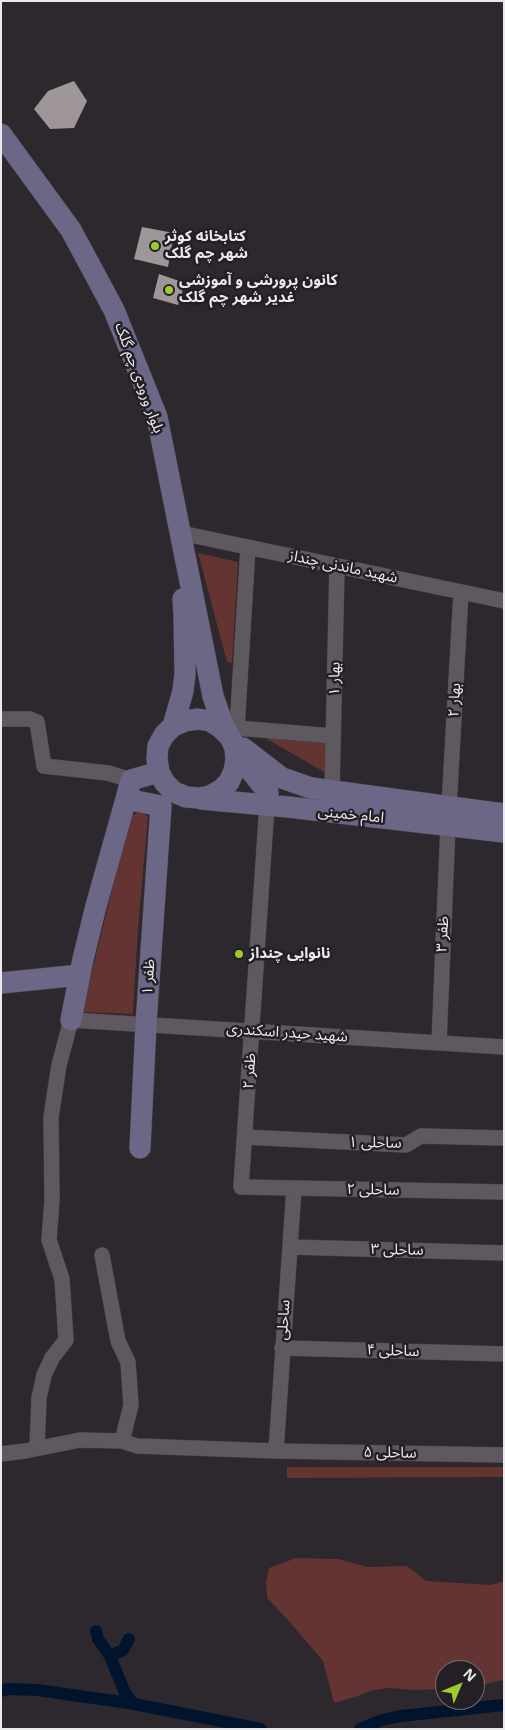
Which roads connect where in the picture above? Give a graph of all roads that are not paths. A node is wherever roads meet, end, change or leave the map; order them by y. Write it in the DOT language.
graph roads {
  1 [pos="1,134"];
  2 [pos="1,146"];
  3 [pos="181,533"];
  4 [pos="248,547"];
  5 [pos="338,566"];
  6 [pos="461,592"];
  7 [pos="504,601"];
  8 [pos="208,663"];
  9 [pos="185,667"];
  10 [pos="1,719"];
  11 [pos="173,726"];
  12 [pos="334,736"];
  13 [pos="230,737"];
  14 [pos="159,772"];
  15 [pos="128,790"];
  16 [pos="332,792"];
  17 [pos="198,798"];
  18 [pos="168,799"];
  19 [pos="266,805"];
  20 [pos="504,814"];
  21 [pos="448,816"];
  22 [pos="504,832"];
  23 [pos="80,975"];
  24 [pos="1,983"];
  25 [pos="71,1020"];
  26 [pos="146,1024"];
  27 [pos="253,1031"];
  28 [pos="439,1042"];
  29 [pos="504,1047"];
  30 [pos="245,1137"];
  31 [pos="504,1138"];
  32 [pos="140,1148"];
  33 [pos="241,1187"];
  34 [pos="294,1188"];
  35 [pos="504,1192"];
  36 [pos="290,1247"];
  37 [pos="504,1253"];
  38 [pos="102,1255"];
  39 [pos="282,1348"];
  40 [pos="504,1354"];
  41 [pos="122,1440"];
  42 [pos="36,1448"];
  43 [pos="276,1451"];
  44 [pos="1,1454"];
  45 [pos="504,1455"];
  1 -- 3 [label="street, بلوار ورودی چم گلک"];
  2 -- 9 [label="street, بلوار ورودی چم گلک"];
  3 -- 4 [label="street, شهید ماندنی چنداز"];
  3 -- 8 [label="street, بلوار ورودی چم گلک"];
  4 -- 5 [label="street, شهید ماندنی چنداز"];
  4 -- 12 [label="street"];
  5 -- 6 [label="street, شهید ماندنی چنداز"];
  5 -- 12 [label="street, بهار ۱"];
  6 -- 7 [label="street, شهید ماندنی چنداز"];
  6 -- 21 [label="street, بهار ۲"];
  8 -- 9 [label="street"];
  8 -- 13 [label="street, بلوار ورودی چم گلک"];
  9 -- 11 [label="street, بلوار ورودی چم گلک"];
  10 -- 15 [label="street"];
  11 -- 13 [label="street"];
  11 -- 14 [label="street"];
  12 -- 16 [label="street, بهار ۱"];
  13 -- 16 [label="street, امام خمینی"];
  13 -- 17 [label="street"];
  13 -- 19 [label="street"];
  14 -- 15 [label="street"];
  14 -- 18 [label="street"];
  15 -- 18 [label="street"];
  15 -- 23 [label="street"];
  16 -- 21 [label="street, امام خمینی"];
  17 -- 18 [label="street"];
  17 -- 19 [label="street, امام خمینی"];
  18 -- 26 [label="street, ظفر ۱"];
  19 -- 21 [label="street, امام خمینی"];
  19 -- 27 [label="street, ظفر ۲"];
  20 -- 21 [label="street, امام خمینی"];
  21 -- 22 [label="street, امام خمینی"];
  21 -- 28 [label="street, ظفر ۳"];
  23 -- 24 [label="street"];
  23 -- 25 [label="street"];
  25 -- 26 [label="street, شهید حیدر اسکندری"];
  25 -- 42 [label="street"];
  26 -- 27 [label="street, شهید حیدر اسکندری"];
  26 -- 32 [label="street, ظفر ۱"];
  27 -- 28 [label="street, شهید حیدر اسکندری"];
  27 -- 30 [label="street, ظفر ۲"];
  28 -- 29 [label="street, شهید حیدر اسکندری"];
  30 -- 31 [label="street, ساحلی ۱"];
  30 -- 33 [label="street, ظفر ۲"];
  33 -- 34 [label="street, ساحلی ۲"];
  34 -- 35 [label="street, ساحلی ۲"];
  34 -- 36 [label="street, ساحلی"];
  36 -- 37 [label="street, ساحلی ۳"];
  36 -- 39 [label="street, ساحلی"];
  38 -- 41 [label="street"];
  39 -- 40 [label="street, ساحلی ۴"];
  39 -- 43 [label="street, ساحلی"];
  41 -- 42 [label="street, ساحلی ۵"];
  41 -- 43 [label="street, ساحلی ۵"];
  42 -- 44 [label="street, ساحلی ۵"];
  43 -- 45 [label="street, ساحلی ۵"];
}
